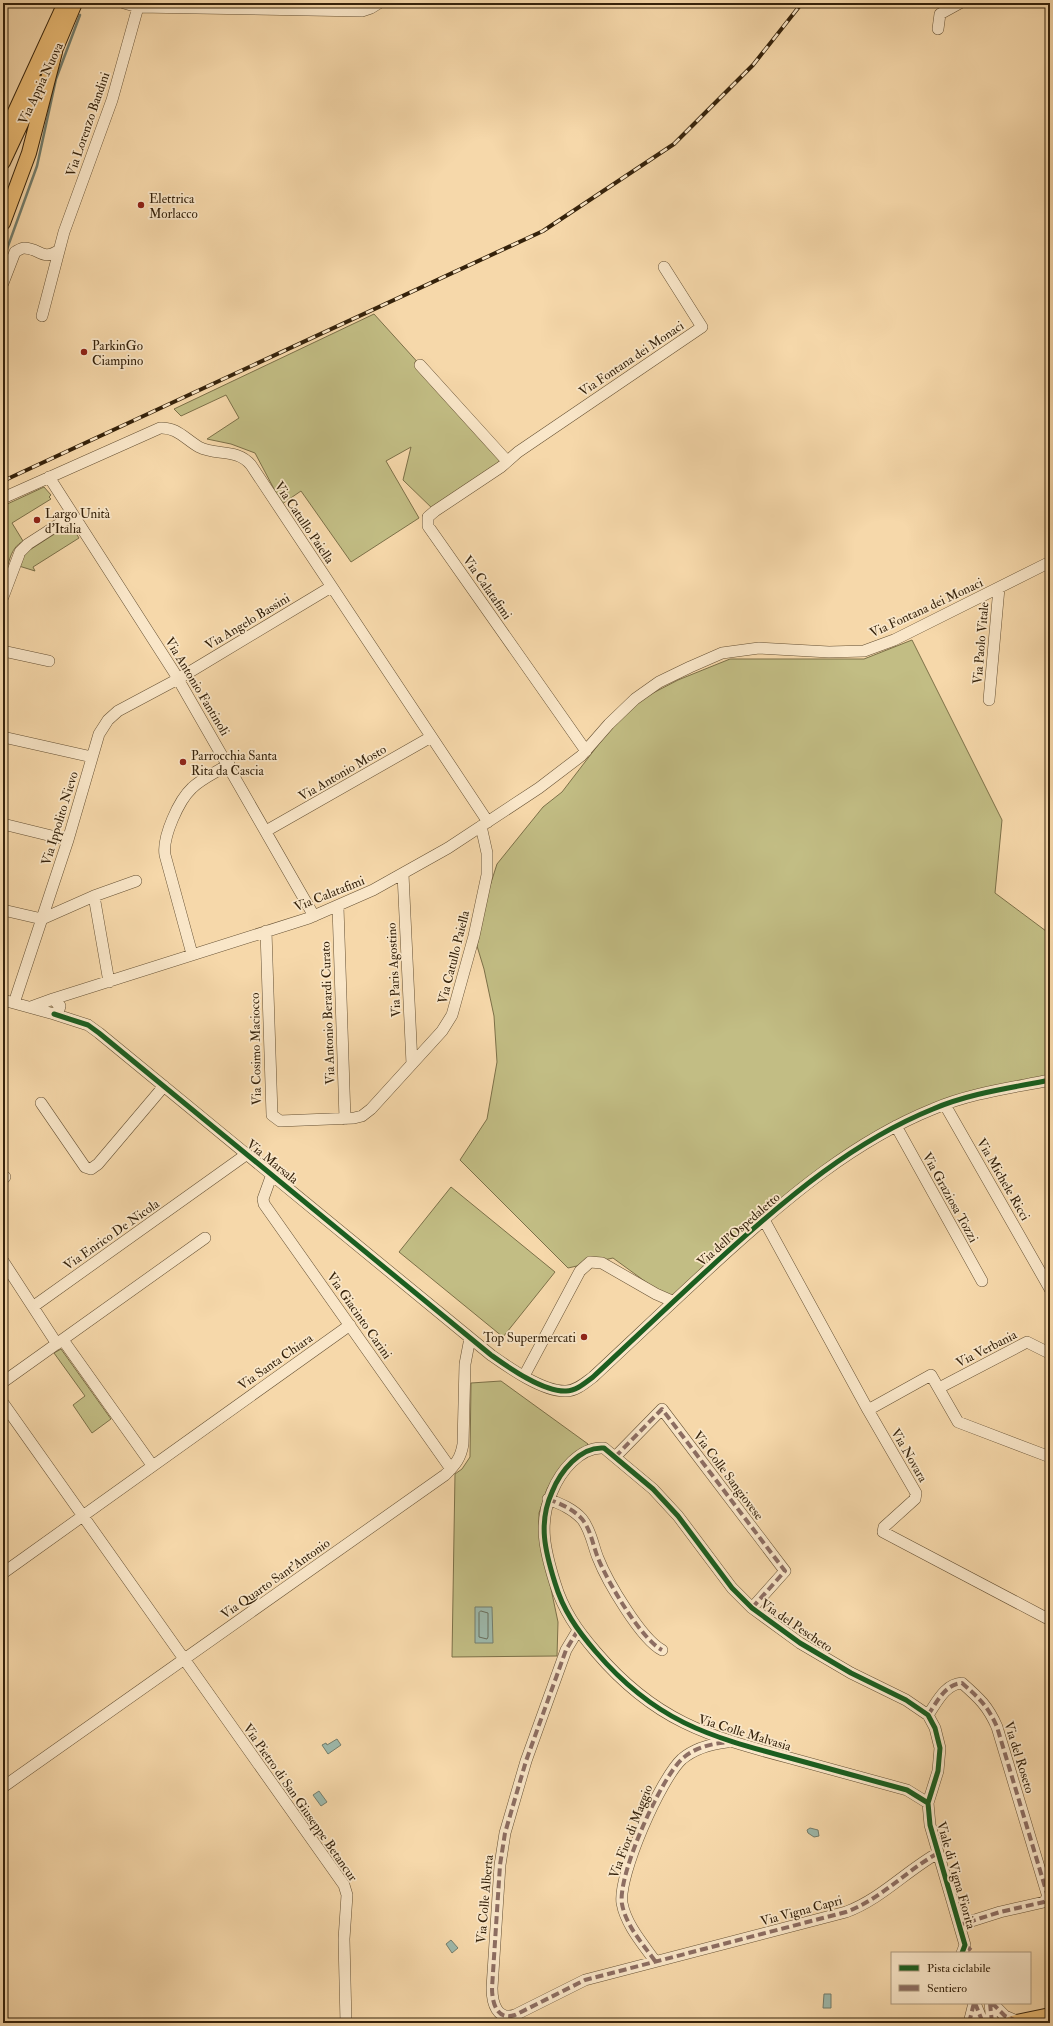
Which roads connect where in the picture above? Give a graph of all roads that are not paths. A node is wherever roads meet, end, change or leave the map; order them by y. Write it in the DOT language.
graph roads {
  1 [pos="65,3"];
  2 [pos="75,3"];
  3 [pos="124,3"];
  4 [pos="379,3"];
  5 [pos="960,3"];
  6 [pos="138,7"];
  7 [pos="938,29"];
  8 [pos="55,52"];
  9 [pos="3,138"];
  10 [pos="3,162"];
  11 [pos="3,224"];
  12 [pos="60,250"];
  13 [pos="664,267"];
  14 [pos="3,283"];
  15 [pos="42,316"];
  16 [pos="420,365"];
  17 [pos="557,425"];
  18 [pos="507,461"];
  19 [pos="49,477"];
  20 [pos="3,498"];
  21 [pos="73,515"];
  22 [pos="1050,562"];
  23 [pos="331,587"];
  24 [pos="999,588"];
  25 [pos="3,597"];
  26 [pos="3,651"];
  27 [pos="49,661"];
  28 [pos="690,667"];
  29 [pos="178,679"];
  30 [pos="989,700"];
  31 [pos="3,737"];
  32 [pos="431,737"];
  33 [pos="586,751"];
  34 [pos="92,757"];
  35 [pos="229,764"];
  36 [pos="3,824"];
  37 [pos="484,824"];
  38 [pos="266,831"];
  39 [pos="68,840"];
  40 [pos="403,874"];
  41 [pos="136,881"];
  42 [pos="94,896"];
  43 [pos="338,907"];
  44 [pos="3,910"];
  45 [pos="314,916"];
  46 [pos="42,919"];
  47 [pos="266,931"];
  48 [pos="192,954"];
  49 [pos="109,982"];
  50 [pos="3,1000"];
  51 [pos="14,1003"];
  52 [pos="56,1006"];
  53 [pos="412,1064"];
  54 [pos="1050,1080"];
  55 [pos="164,1086"];
  56 [pos="41,1103"];
  57 [pos="945,1105"];
  58 [pos="345,1119"];
  59 [pos="896,1126"];
  60 [pos="248,1154"];
  61 [pos="272,1174"];
  62 [pos="763,1218"];
  63 [pos="205,1238"];
  64 [pos="3,1262"];
  65 [pos="982,1281"];
  66 [pos="1050,1289"];
  67 [pos="672,1301"];
  68 [pos="34,1306"];
  69 [pos="350,1325"];
  70 [pos="470,1338"];
  71 [pos="60,1342"];
  72 [pos="1047,1352"];
  73 [pos="524,1376"];
  74 [pos="3,1382"];
  75 [pos="938,1388"];
  76 [pos="3,1403"];
  77 [pos="868,1410"];
  78 [pos="615,1457"];
  79 [pos="1050,1457"];
  80 [pos="152,1465"];
  81 [pos="451,1469"];
  82 [pos="548,1499"];
  83 [pos="82,1515"];
  84 [pos="3,1573"];
  85 [pos="752,1608"];
  86 [pos="1050,1620"];
  87 [pos="578,1630"];
  88 [pos="662,1650"];
  89 [pos="184,1660"];
  90 [pos="928,1715"];
  91 [pos="729,1742"];
  92 [pos="3,1787"];
  93 [pos="928,1802"];
  94 [pos="938,1853"];
  95 [pos="960,1925"];
  96 [pos="964,1949"];
  97 [pos="655,1961"];
  98 [pos="974,2004"];
  99 [pos="974,2004"];
  100 [pos="991,2004"];
  101 [pos="992,2004"];
  102 [pos="1050,2015"];
  103 [pos="1016,2022"];
  104 [pos="346,2023"];
  105 [pos="969,2023"];
  106 [pos="983,2023"];
  107 [pos="992,2023"];
  1 -- 9 [label="main road, Via Appia Nuova"];
  2 -- 8 [label="main road, Via Appia Nuova"];
  3 -- 6 [label="street"];
  4 -- 6 [label="street"];
  5 -- 7 [label="street"];
  6 -- 12 [label="street, Via Lorenzo Bandini"];
  8 -- 10 [label="main road, Via Appia Nuova"];
  8 -- 11 [label="main road"];
  12 -- 14 [label="street"];
  12 -- 15 [label="street, Via Lorenzo Bandini"];
  13 -- 17 [label="street, Via Fontana dei Monaci"];
  16 -- 18 [label="street"];
  17 -- 18 [label="street, Via Calatafimi"];
  18 -- 33 [label="street, Via Calatafimi"];
  19 -- 20 [label="street, Via Catullo Paiella"];
  19 -- 21 [label="street, Via Antonio Fantinoli"];
  19 -- 23 [label="street, Via Catullo Paiella"];
  21 -- 25 [label="street"];
  21 -- 29 [label="street, Via Antonio Fantinoli"];
  22 -- 24 [label="street, Via Fontana dei Monaci"];
  23 -- 29 [label="street, Via Angelo Bassini"];
  23 -- 32 [label="street, Via Catullo Paiella"];
  24 -- 28 [label="street, Via Fontana dei Monaci"];
  24 -- 30 [label="street, Via Paolo Vitale"];
  26 -- 27 [label="street"];
  28 -- 33 [label="street, Via Calatafimi"];
  29 -- 34 [label="street, Via Ippolito Nievo"];
  29 -- 35 [label="street, Via Antonio Fantinoli"];
  31 -- 34 [label="street"];
  32 -- 37 [label="street, Via Catullo Paiella"];
  32 -- 38 [label="street, Via Antonio Mosto"];
  33 -- 37 [label="street, Via Calatafimi"];
  34 -- 39 [label="street, Via Ippolito Nievo"];
  35 -- 38 [label="street, Via Antonio Fantinoli"];
  35 -- 48 [label="street"];
  36 -- 39 [label="street"];
  37 -- 40 [label="street, Via Calatafimi"];
  37 -- 53 [label="street, Via Catullo Paiella"];
  38 -- 45 [label="street, Via Antonio Fantinoli"];
  39 -- 46 [label="street, Via Ippolito Nievo"];
  40 -- 43 [label="street, Via Calatafimi"];
  40 -- 53 [label="street, Via Paris Agostino"];
  41 -- 42 [label="street"];
  42 -- 46 [label="street"];
  42 -- 49 [label="street"];
  43 -- 45 [label="street, Via Calatafimi"];
  43 -- 58 [label="street, Via Antonio Berardi Curato"];
  44 -- 46 [label="street"];
  45 -- 47 [label="street, Via Calatafimi"];
  46 -- 51 [label="street, Via Ippolito Nievo"];
  47 -- 48 [label="street, Via Calatafimi"];
  47 -- 58 [label="street, Via Cosimo Maciocco"];
  48 -- 49 [label="street, Via Calatafimi"];
  49 -- 52 [label="street, Via Calatafimi"];
  50 -- 51 [label="street"];
  51 -- 52 [label="street, Via Calatafimi"];
  52 -- 55 [label="street, Via Marsala"];
  53 -- 58 [label="street, Via Catullo Paiella"];
  54 -- 57 [label="street, Via dell'Ospedaletto"];
  55 -- 56 [label="street"];
  55 -- 60 [label="street, Via Marsala"];
  57 -- 59 [label="street, Via dell'Ospedaletto"];
  57 -- 66 [label="street, Via Michele Ricci"];
  59 -- 62 [label="street, Via dell'Ospedaletto"];
  59 -- 65 [label="street, Via Graziosa Tozzi"];
  60 -- 61 [label="street, Via Marsala"];
  60 -- 68 [label="street, Via Enrico De Nicola"];
  61 -- 69 [label="street, Via Giacinto Carini"];
  61 -- 70 [label="street, Via Marsala"];
  62 -- 67 [label="street, Via dell'Ospedaletto"];
  62 -- 77 [label="street, Via Novara"];
  63 -- 71 [label="street"];
  64 -- 68 [label="street"];
  67 -- 73 [label="street, Via dell'Ospedaletto"];
  67 -- 73 [label="street"];
  68 -- 71 [label="street"];
  69 -- 80 [label="street, Via Santa Chiara"];
  69 -- 81 [label="street, Via Giacinto Carini"];
  70 -- 73 [label="street, Via dell'Ospedaletto"];
  70 -- 81 [label="street, Via Quarto Sant'Antonio"];
  71 -- 74 [label="street"];
  71 -- 80 [label="street"];
  72 -- 75 [label="street, Via Verbania"];
  75 -- 77 [label="street"];
  75 -- 79 [label="street"];
  76 -- 83 [label="street, Via Pietro di San Giuseppe Betancur"];
  77 -- 86 [label="street, Via Novara"];
  78 -- 82 [label="street, Via Colle Malvasia"];
  78 -- 85 [label="street, Via del Pescheto"];
  78 -- 85 [label="street, Via Colle Sangiovese"];
  80 -- 83 [label="street, Via Santa Chiara"];
  81 -- 89 [label="street, Via Quarto Sant'Antonio"];
  82 -- 87 [label="street, Via Colle Malvasia"];
  82 -- 88 [label="street"];
  83 -- 84 [label="street, Via Santa Chiara"];
  83 -- 89 [label="street, Via Pietro di San Giuseppe Betancur"];
  85 -- 90 [label="street, Via del Pescheto"];
  87 -- 91 [label="street, Via Colle Malvasia"];
  87 -- 97 [label="street, Via Colle Alberta"];
  89 -- 92 [label="street, Via Quarto Sant'Antonio"];
  89 -- 104 [label="street, Via Pietro di San Giuseppe Betancur"];
  90 -- 93 [label="street"];
  90 -- 95 [label="street, Via del Roseto"];
  91 -- 93 [label="street, Via Colle Malvasia"];
  91 -- 97 [label="street, Via Fior di Maggio"];
  93 -- 94 [label="street, Viale di Vigna Fiorita"];
  94 -- 95 [label="street, Viale di Vigna Fiorita"];
  94 -- 97 [label="street, Via Vigna Capri"];
  95 -- 96 [label="street, Viale di Vigna Fiorita"];
  98 -- 105 [label="street"];
  99 -- 106 [label="street"];
  100 -- 107 [label="street"];
  101 -- 103 [label="street"];
  102 -- 103 [label="main road"];
}
